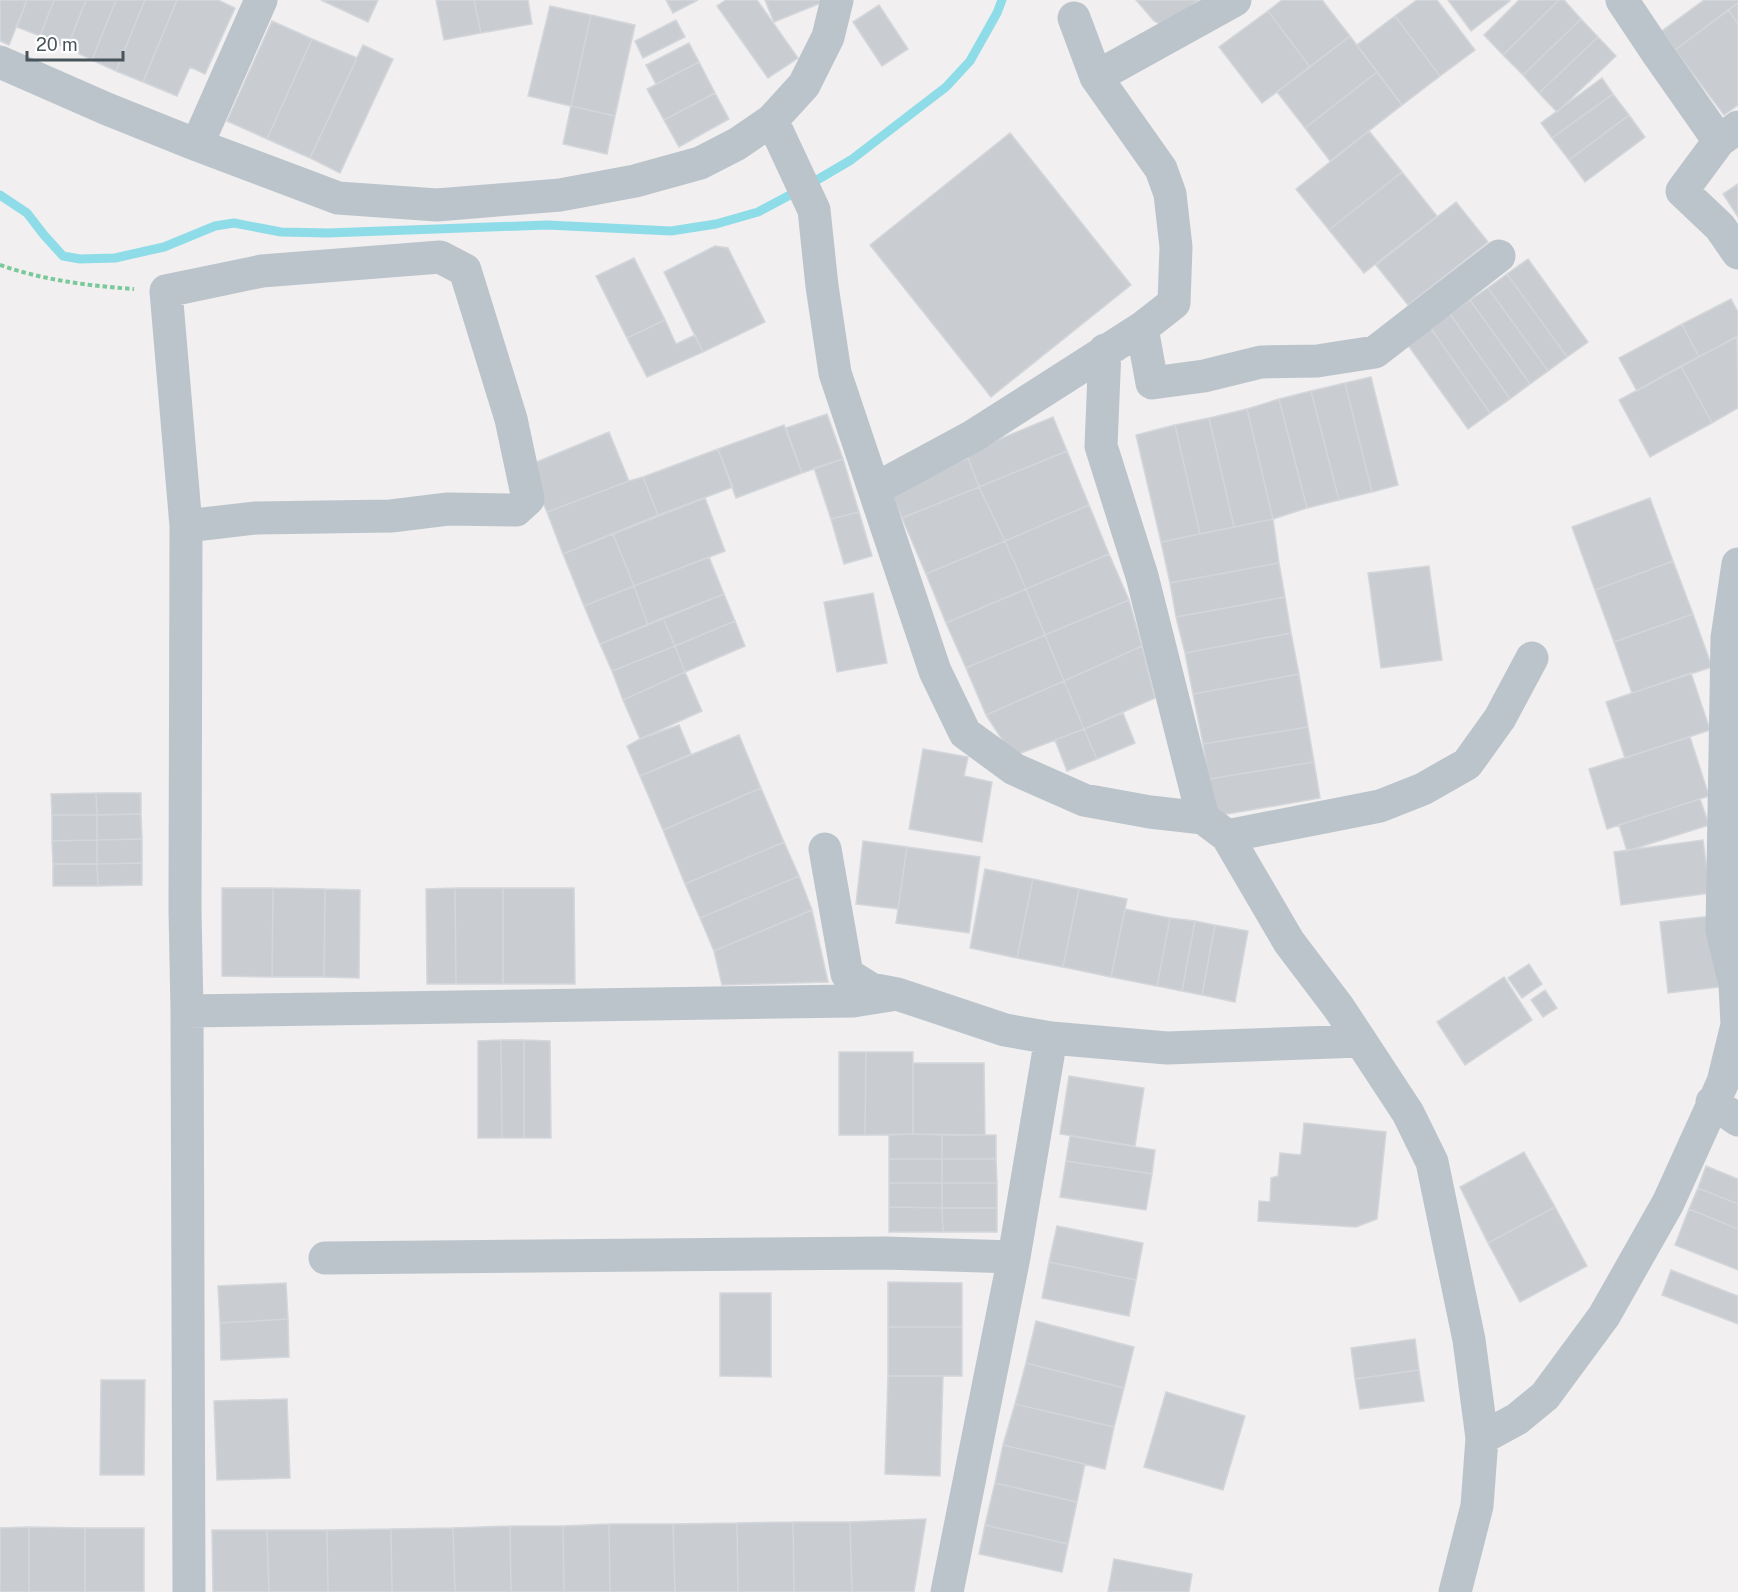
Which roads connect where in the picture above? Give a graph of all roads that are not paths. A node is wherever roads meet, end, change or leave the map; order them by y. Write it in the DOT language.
graph roads {
  1 [pos="261,0"];
  2 [pos="837,0"];
  3 [pos="1235,0"];
  4 [pos="1622,0"];
  5 [pos="1074,18"];
  6 [pos="0,62"];
  7 [pos="1096,77"];
  8 [pos="772,120"];
  9 [pos="1729,134"];
  10 [pos="197,145"];
  11 [pos="1738,253"];
  12 [pos="1499,256"];
  13 [pos="1142,328"];
  14 [pos="1105,350"];
  15 [pos="875,489"];
  16 [pos="186,526"];
  17 [pos="1738,564"];
  18 [pos="1532,658"];
  19 [pos="1215,827"];
  20 [pos="825,849"];
  21 [pos="897,994"];
  22 [pos="187,1011"];
  23 [pos="1051,1038"];
  24 [pos="1361,1041"];
  25 [pos="1725,1111"];
  26 [pos="1014,1257"];
  27 [pos="325,1258"];
  28 [pos="1482,1438"];
  29 [pos="189,1592"];
  30 [pos="948,1592"];
  31 [pos="1455,1592"];
  1 -- 10 [label="street"];
  2 -- 8 [label="street"];
  3 -- 7 [label="street"];
  4 -- 9 [label="street"];
  5 -- 7 [label="street"];
  6 -- 10 [label="street"];
  7 -- 13 [label="street"];
  8 -- 10 [label="street"];
  8 -- 15 [label="street"];
  9 -- 11 [label="street"];
  12 -- 13 [label="street"];
  13 -- 14 [label="street"];
  14 -- 15 [label="street"];
  14 -- 19 [label="street"];
  15 -- 19 [label="street"];
  16 -- 16 [label="street"];
  16 -- 22 [label="street"];
  17 -- 25 [label="street"];
  18 -- 19 [label="street"];
  19 -- 24 [label="street"];
  20 -- 21 [label="street"];
  21 -- 22 [label="street"];
  21 -- 23 [label="street"];
  22 -- 29 [label="street"];
  23 -- 24 [label="street"];
  23 -- 26 [label="street"];
  24 -- 28 [label="street"];
  25 -- 28 [label="street"];
  26 -- 27 [label="street"];
  26 -- 30 [label="street"];
  28 -- 31 [label="street"];
}
